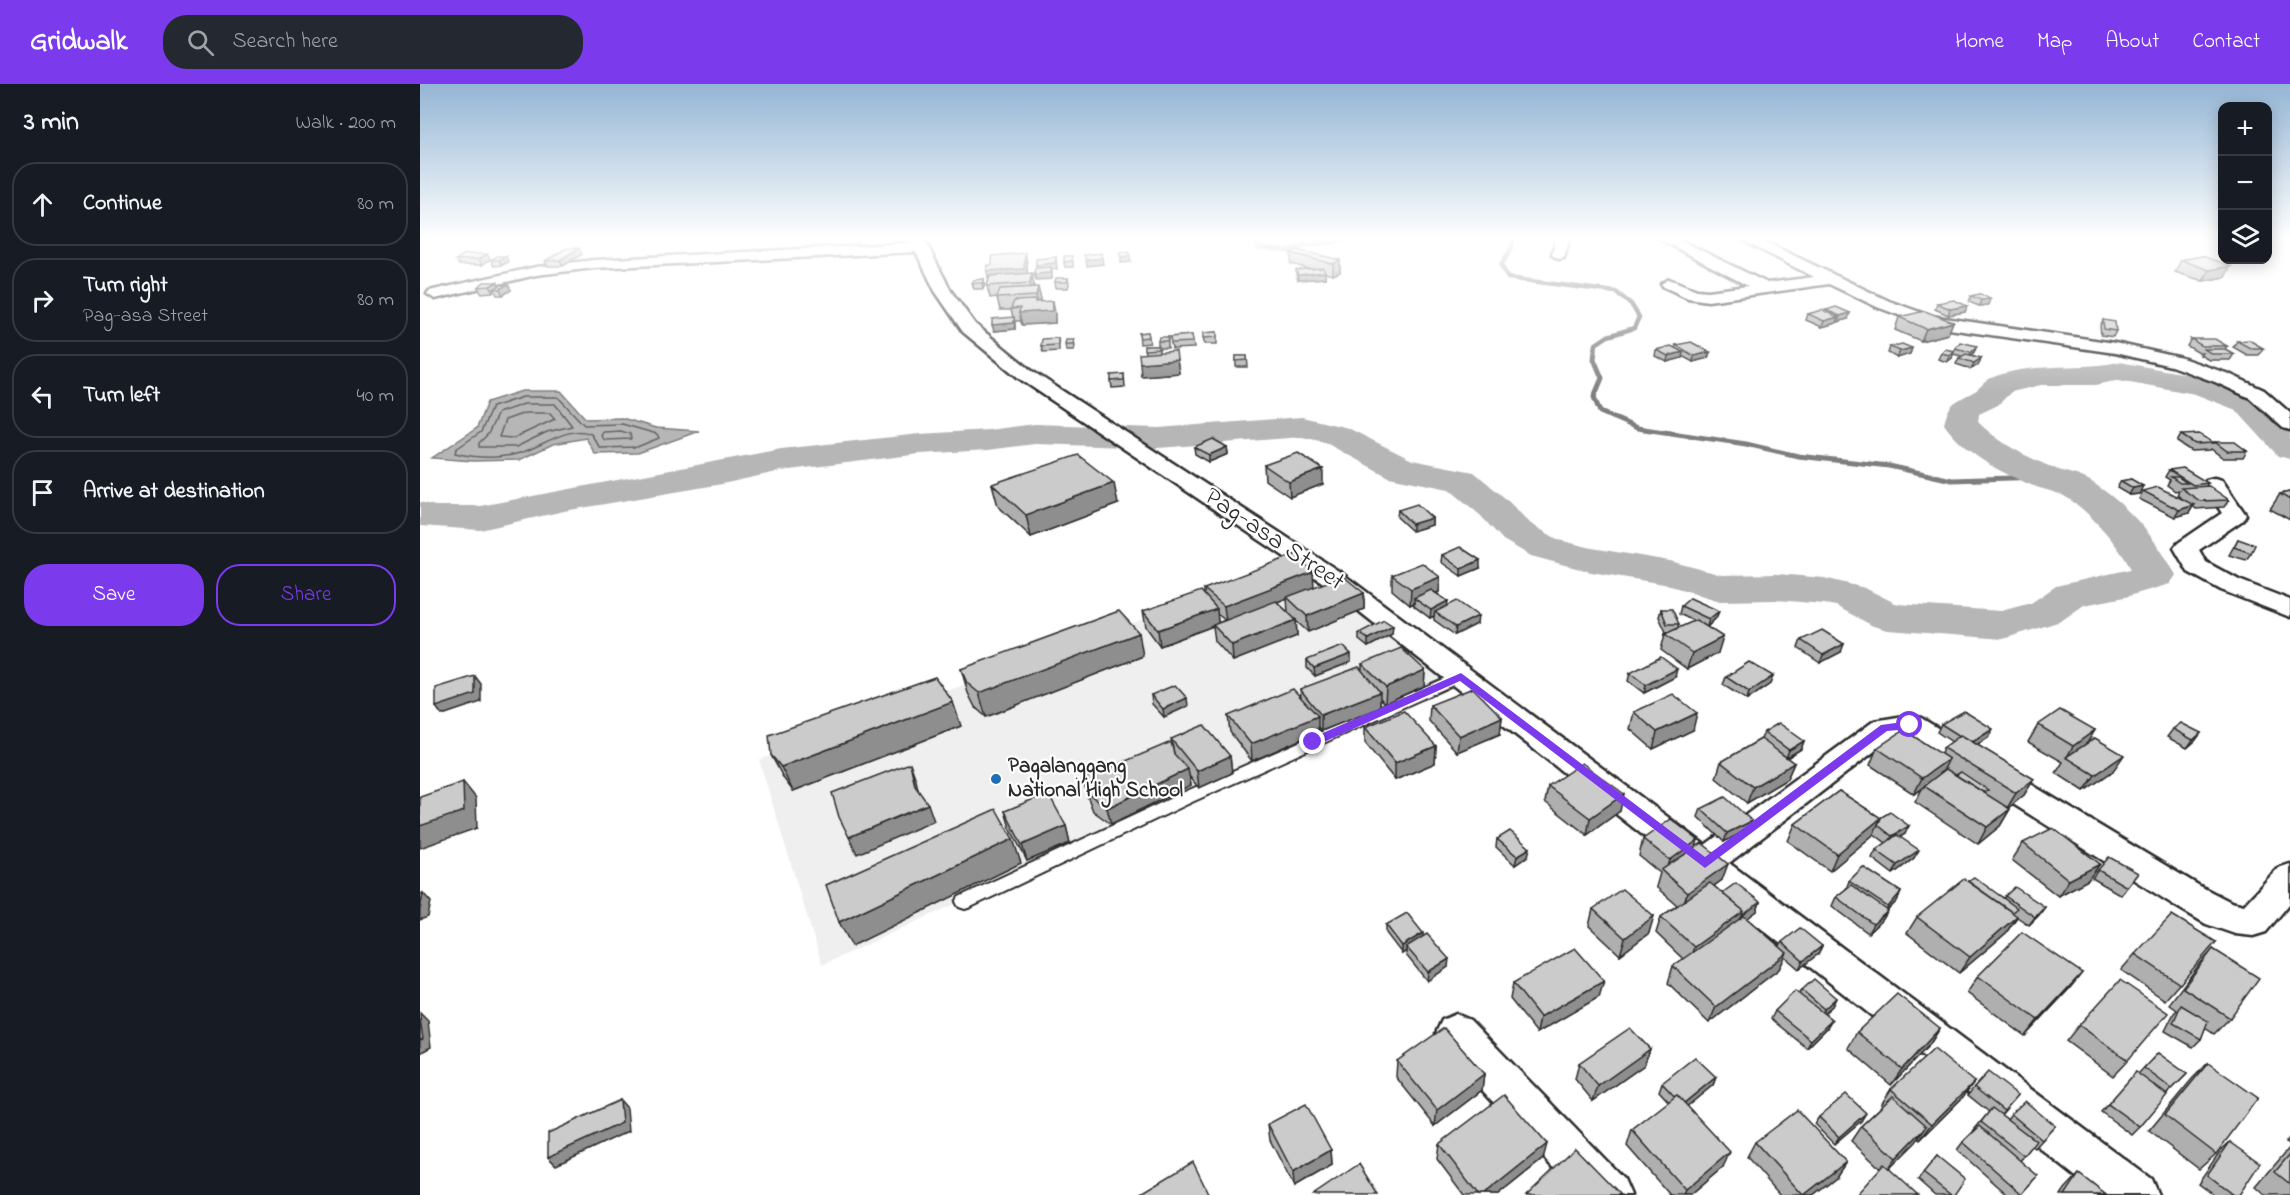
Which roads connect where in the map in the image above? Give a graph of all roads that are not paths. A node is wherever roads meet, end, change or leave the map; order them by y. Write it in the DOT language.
graph roads {
  1 [pos="459,289"];
  2 [pos="942,289"];
  3 [pos="1682,289"];
  4 [pos="1758,289"];
  5 [pos="1851,289"];
  6 [pos="435,294"];
  7 [pos="2290,424"];
  8 [pos="2214,485"];
  9 [pos="2290,609"];
  10 [pos="1461,676"];
  11 [pos="1705,863"];
  12 [pos="2290,878"];
  13 [pos="965,902"];
  14 [pos="1456,1034"];
  15 [pos="1608,1195"];
  16 [pos="2135,1195"];
  1 -- 6 [label="street"];
  2 -- 10 [label="street, Pag-asa Street"];
  3 -- 4 [label="street"];
  5 -- 7 [label="street"];
  8 -- 9 [label="street"];
  10 -- 11 [label="street, Pag-asa Street"];
  10 -- 13 [label="lane"];
  11 -- 12 [label="street"];
  11 -- 16 [label="street, Pag-asa Street"];
  14 -- 15 [label="street"];
}
